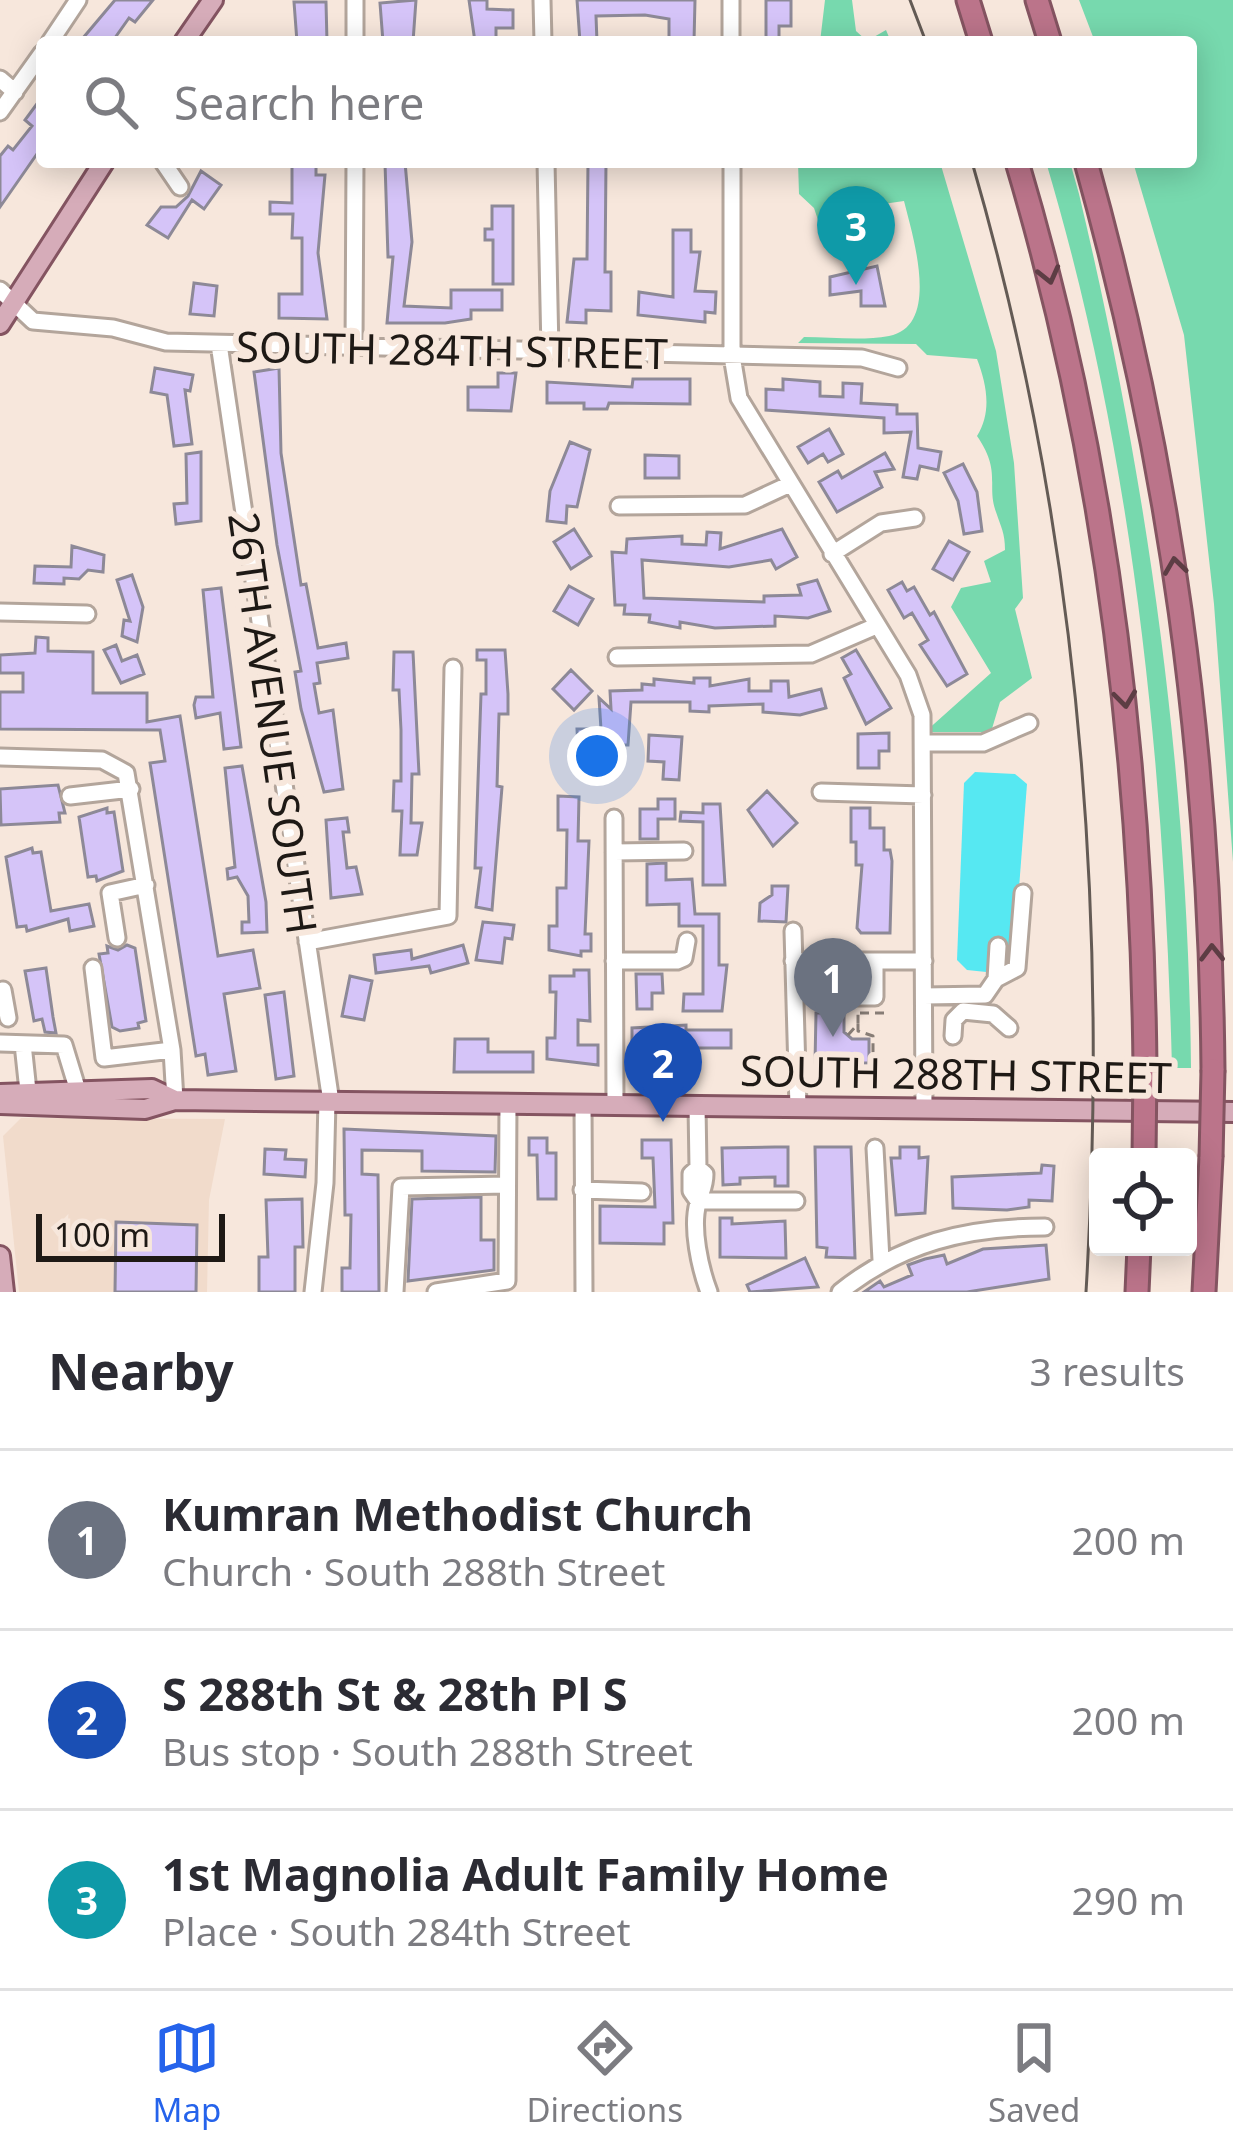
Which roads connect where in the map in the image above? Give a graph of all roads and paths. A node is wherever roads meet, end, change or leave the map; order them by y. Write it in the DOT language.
graph roads {
  1 [pos="78,0"];
  2 [pos="213,0"];
  3 [pos="355,0"];
  4 [pos="542,0"];
  5 [pos="731,0"];
  6 [pos="968,0"];
  7 [pos="1037,0"];
  8 [pos="54,36"];
  9 [pos="188,36"];
  10 [pos="355,36"];
  11 [pos="543,36"];
  12 [pos="731,36"];
  13 [pos="979,36"];
  14 [pos="1048,36"];
  15 [pos="36,62"];
  16 [pos="0,79"];
  17 [pos="15,92"];
  18 [pos="0,112"];
  19 [pos="100,168"];
  20 [pos="167,168"];
  21 [pos="355,168"];
  22 [pos="546,168"];
  23 [pos="731,168"];
  24 [pos="1019,168"];
  25 [pos="1089,168"];
  26 [pos="180,187"];
  27 [pos="7,296"];
  28 [pos="0,324"];
  29 [pos="219,344"];
  30 [pos="354,347"];
  31 [pos="550,350"];
  32 [pos="732,356"];
  33 [pos="898,368"];
  34 [pos="788,485"];
  35 [pos="619,506"];
  36 [pos="915,518"];
  37 [pos="832,554"];
  38 [pos="0,612"];
  39 [pos="87,614"];
  40 [pos="876,626"];
  41 [pos="617,656"];
  42 [pos="453,668"];
  43 [pos="1029,723"];
  44 [pos="922,743"];
  45 [pos="0,757"];
  46 [pos="131,789"];
  47 [pos="820,792"];
  48 [pos="923,795"];
  49 [pos="70,796"];
  50 [pos="614,818"];
  51 [pos="684,851"];
  52 [pos="614,852"];
  53 [pos="146,885"];
  54 [pos="1023,893"];
  55 [pos="793,931"];
  56 [pos="117,938"];
  57 [pos="687,941"];
  58 [pos="307,942"];
  59 [pos="998,946"];
  60 [pos="614,961"];
  61 [pos="793,961"];
  62 [pos="827,961"];
  63 [pos="875,961"];
  64 [pos="924,961"];
  65 [pos="94,968"];
  66 [pos="997,979"];
  67 [pos="1,984"];
  68 [pos="949,995"];
  69 [pos="924,996"];
  70 [pos="858,1005"];
  71 [pos="963,1010"];
  72 [pos="889,1013"];
  73 [pos="8,1018"];
  74 [pos="858,1024"];
  75 [pos="1009,1028"];
  76 [pos="848,1035"];
  77 [pos="953,1036"];
  78 [pos="0,1043"];
  79 [pos="23,1044"];
  80 [pos="172,1050"];
  81 [pos="873,1059"];
  82 [pos="28,1090"];
  83 [pos="78,1090"];
  84 [pos="0,1094"];
  85 [pos="175,1100"];
  86 [pos="329,1101"];
  87 [pos="508,1103"];
  88 [pos="0,1104"];
  89 [pos="583,1104"];
  90 [pos="615,1105"];
  91 [pos="698,1106"];
  92 [pos="798,1107"];
  93 [pos="924,1108"];
  94 [pos="1233,1112"];
  95 [pos="875,1148"];
  96 [pos="1144,1148"];
  97 [pos="507,1184"];
  98 [pos="582,1190"];
  99 [pos="642,1192"];
  100 [pos="796,1201"];
  101 [pos="698,1202"];
  102 [pos="1045,1227"];
  103 [pos="0,1256"];
  104 [pos="1139,1256"];
  105 [pos="881,1260"];
  106 [pos="2,1283"];
  107 [pos="314,1292"];
  108 [pos="395,1292"];
  109 [pos="436,1292"];
  110 [pos="584,1292"];
  111 [pos="709,1292"];
  112 [pos="840,1292"];
  113 [pos="1137,1292"];
  114 [pos="1204,1292"];
  1 -- 8 [label="street"];
  2 -- 9 [label="main road"];
  3 -- 10 [label="street"];
  4 -- 11 [label="street"];
  5 -- 12 [label="street"];
  6 -- 13 [label="highway"];
  7 -- 14 [label="highway"];
  15 -- 17 [label="street"];
  16 -- 17 [label="street"];
  17 -- 18 [label="street"];
  19 -- 27 [label="main road"];
  20 -- 26 [label="street"];
  21 -- 30 [label="street"];
  22 -- 31 [label="street"];
  23 -- 32 [label="street"];
  24 -- 96 [label="highway, one-way, bridge"];
  114 -- 25 [label="highway, one-way, bridge"];
  27 -- 28 [label="main road"];
  27 -- 29 [label="street, SOUTH 284TH STREET"];
  29 -- 30 [label="street, SOUTH 284TH STREET"];
  29 -- 58 [label="street, 26TH AVENUE SOUTH"];
  30 -- 31 [label="street, SOUTH 284TH STREET"];
  31 -- 32 [label="street, SOUTH 284TH STREET"];
  32 -- 33 [label="street, SOUTH 284TH STREET"];
  32 -- 34 [label="street"];
  34 -- 35 [label="street"];
  34 -- 37 [label="street"];
  36 -- 37 [label="street"];
  37 -- 40 [label="street"];
  38 -- 39 [label="street"];
  40 -- 41 [label="street"];
  40 -- 44 [label="street"];
  42 -- 58 [label="street"];
  43 -- 44 [label="street"];
  44 -- 48 [label="street"];
  45 -- 46 [label="street"];
  46 -- 49 [label="street"];
  46 -- 53 [label="street"];
  47 -- 48 [label="street"];
  48 -- 64 [label="street"];
  50 -- 52 [label="street"];
  51 -- 52 [label="street"];
  52 -- 60 [label="street"];
  53 -- 56 [label="street"];
  53 -- 80 [label="street"];
  54 -- 66 [label="street"];
  55 -- 61 [label="street"];
  57 -- 60 [label="street"];
  58 -- 86 [label="street, 26TH AVENUE SOUTH"];
  59 -- 66 [label="street"];
  60 -- 90 [label="street"];
  61 -- 62 [label="street"];
  61 -- 92 [label="street"];
  62 -- 63 [label="street"];
  62 -- 70 [label="street"];
  63 -- 64 [label="street"];
  63 -- 70 [label="street"];
  64 -- 69 [label="street"];
  65 -- 80 [label="street"];
  66 -- 68 [label="street"];
  67 -- 73 [label="street"];
  68 -- 69 [label="street"];
  68 -- 71 [label="street"];
  69 -- 93 [label="street"];
  70 -- 72 [label="path"];
  70 -- 74 [label="path"];
  71 -- 75 [label="street"];
  71 -- 77 [label="street"];
  74 -- 76 [label="path"];
  74 -- 81 [label="path"];
  78 -- 79 [label="street"];
  79 -- 82 [label="street"];
  79 -- 83 [label="street"];
  80 -- 85 [label="street"];
  82 -- 83 [label="main road, SOUTH 288TH STREET"];
  82 -- 84 [label="main road, SOUTH 288TH STREET"];
  83 -- 85 [label="main road, SOUTH 288TH STREET"];
  85 -- 86 [label="main road, SOUTH 288TH STREET"];
  85 -- 88 [label="main road, SOUTH 288TH STREET"];
  86 -- 87 [label="main road, SOUTH 288TH STREET"];
  86 -- 107 [label="street, 26TH AVENUE SOUTH"];
  87 -- 89 [label="main road, SOUTH 288TH STREET"];
  87 -- 97 [label="street"];
  89 -- 90 [label="main road, SOUTH 288TH STREET"];
  89 -- 98 [label="street"];
  90 -- 91 [label="main road, SOUTH 288TH STREET"];
  91 -- 92 [label="main road, SOUTH 288TH STREET"];
  91 -- 101 [label="street"];
  92 -- 93 [label="main road, SOUTH 288TH STREET"];
  93 -- 94 [label="main road, SOUTH 288TH STREET"];
  95 -- 105 [label="street"];
  97 -- 108 [label="street"];
  97 -- 109 [label="street"];
  98 -- 99 [label="street"];
  98 -- 110 [label="street"];
  100 -- 101 [label="street"];
  101 -- 111 [label="street"];
  102 -- 105 [label="street"];
  103 -- 106 [label="main road"];
  104 -- 113 [label="highway"];
  105 -- 112 [label="street"];
}
